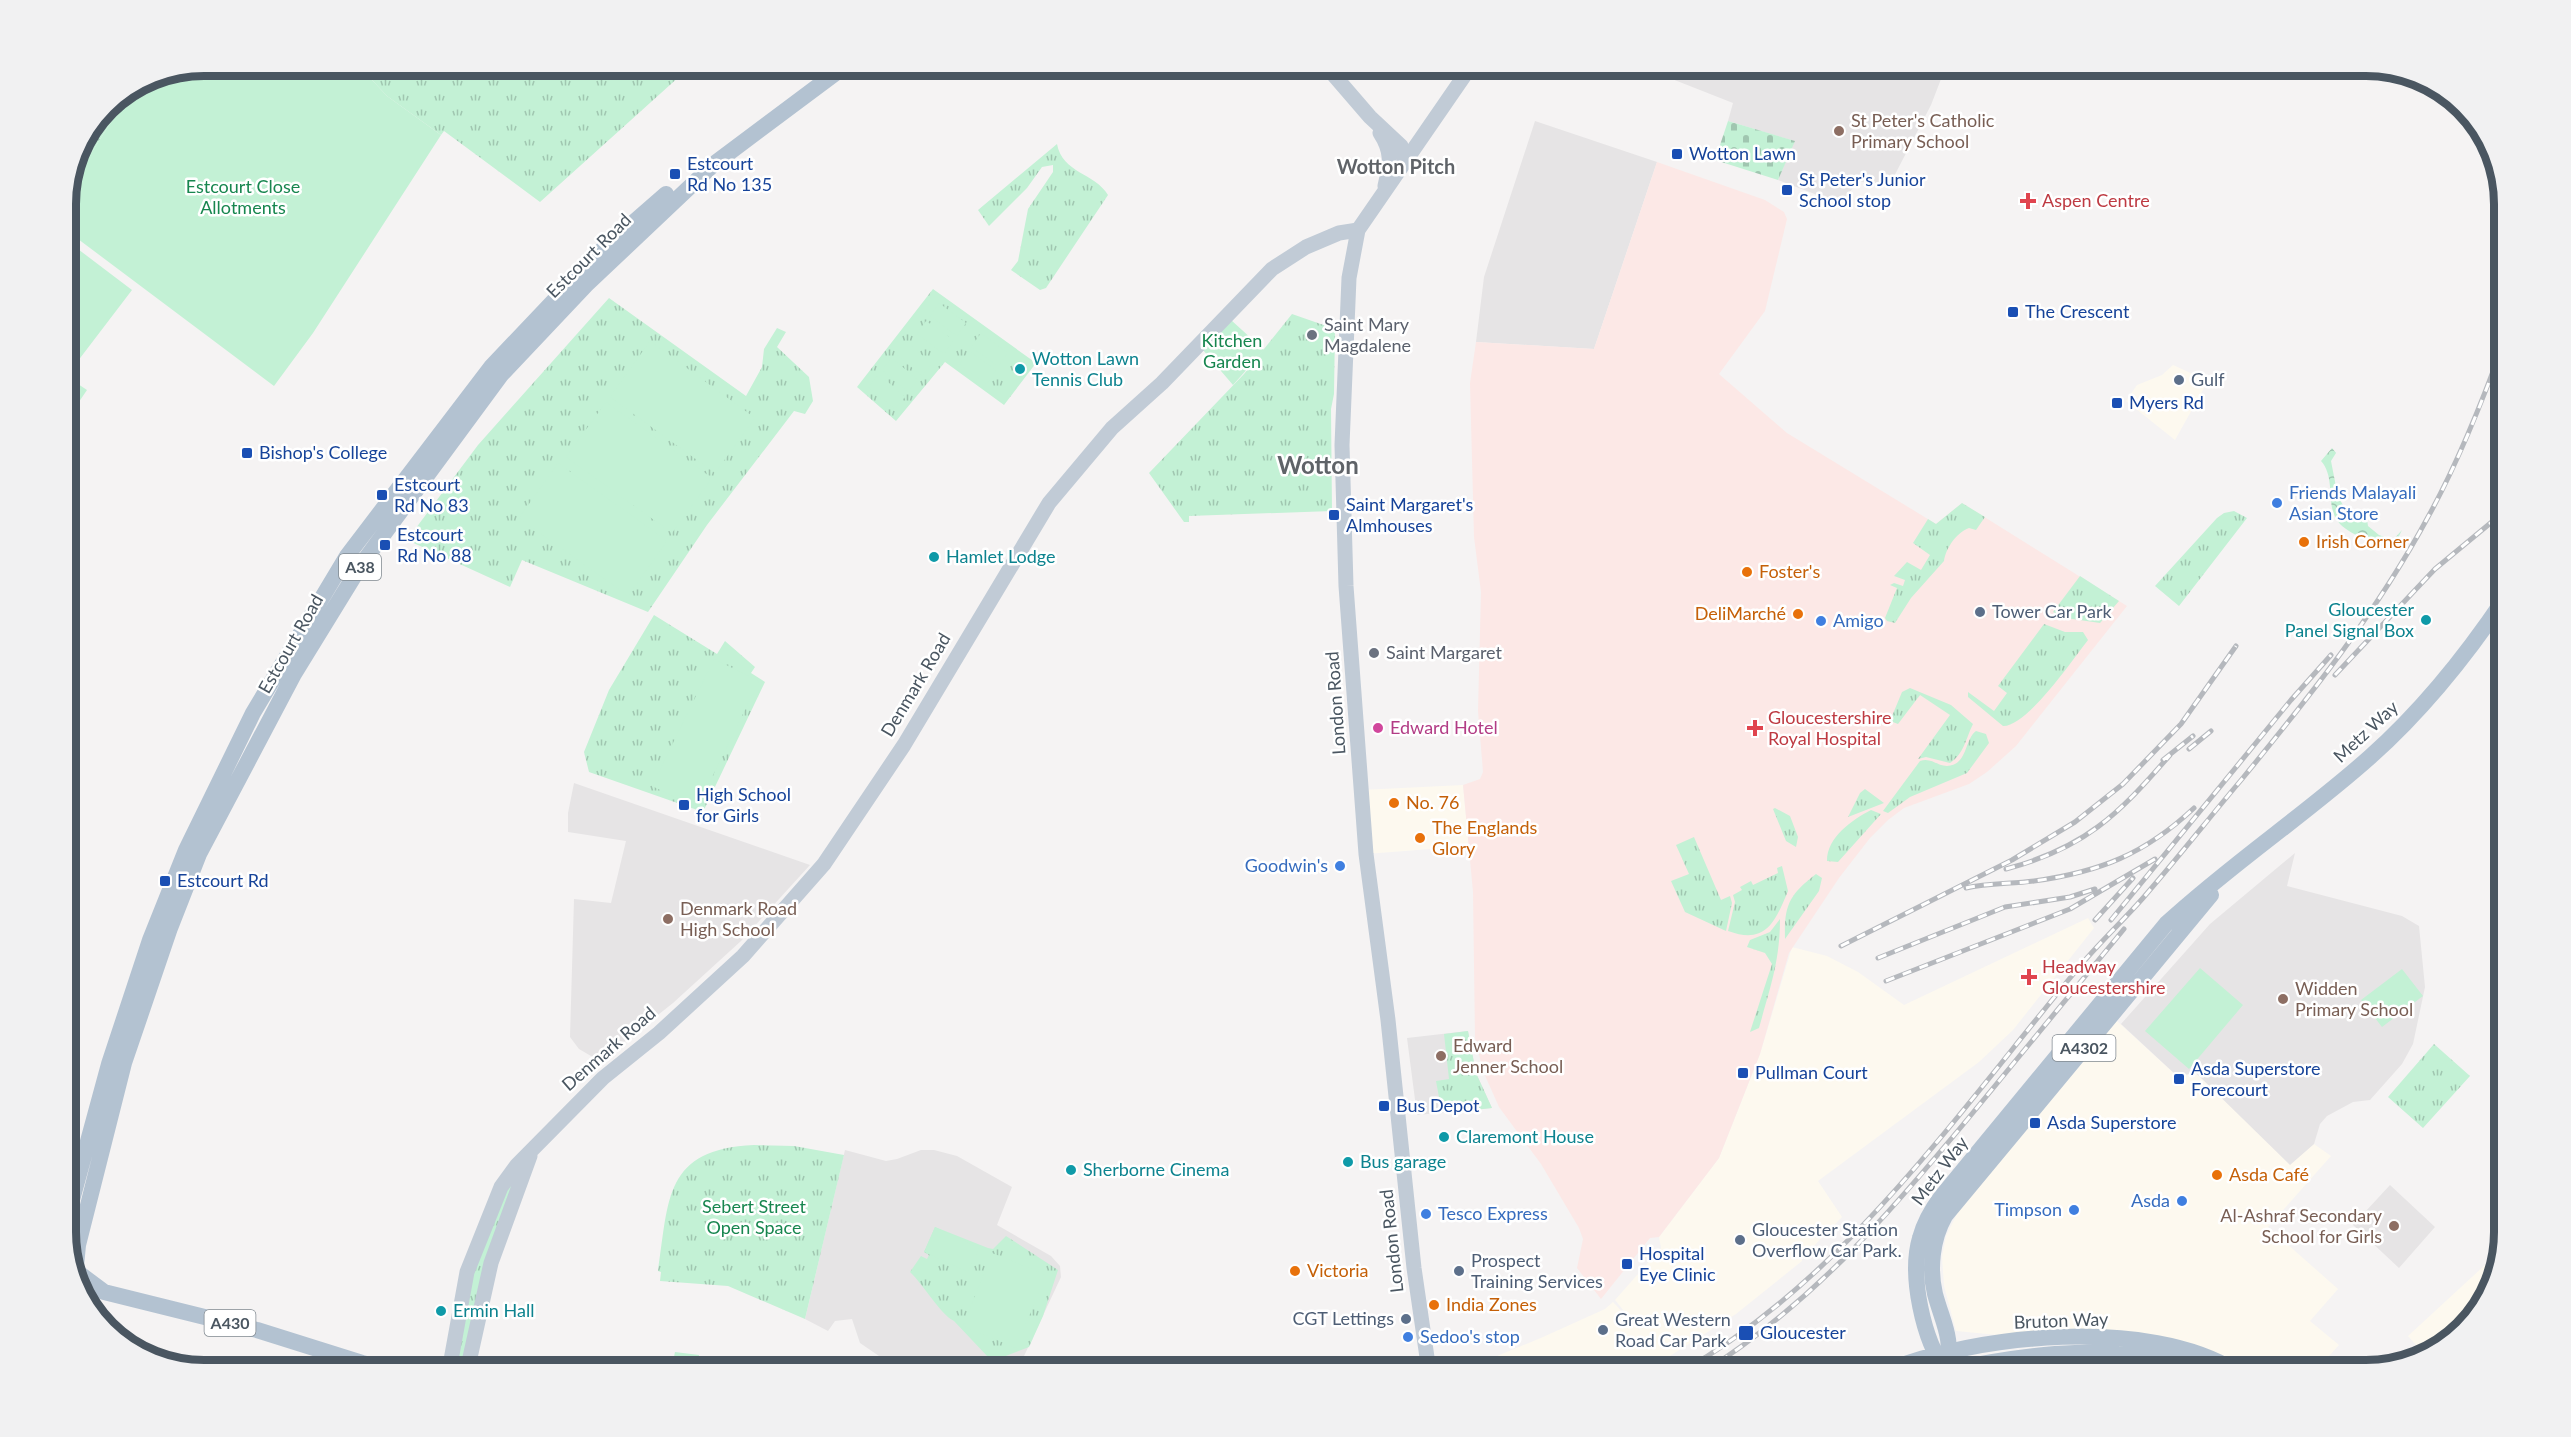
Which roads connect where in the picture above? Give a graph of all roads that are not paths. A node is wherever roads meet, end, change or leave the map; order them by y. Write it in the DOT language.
graph roads {
  1 [pos="812,77"];
  2 [pos="830,77"];
  3 [pos="1335,77"];
  4 [pos="1464,77"];
  5 [pos="1370,117"];
  6 [pos="1405,161"];
  7 [pos="1383,192"];
  8 [pos="1358,230"];
  9 [pos="1329,238"];
  10 [pos="1353,247"];
  11 [pos="2494,613"];
  12 [pos="2230,872"];
  13 [pos="532,1153"];
  14 [pos="77,1183"];
  15 [pos="78,1248"];
  16 [pos="85,1277"];
  17 [pos="104,1292"];
  18 [pos="93,1294"];
  19 [pos="1951,1350"];
  20 [pos="1933,1354"];
  21 [pos="352,1360"];
  22 [pos="451,1360"];
  23 [pos="469,1360"];
  24 [pos="1427,1360"];
  25 [pos="1916,1360"];
  26 [pos="1937,1360"];
  27 [pos="1948,1360"];
  28 [pos="2018,1360"];
  29 [pos="2165,1360"];
  30 [pos="2211,1360"];
  1 -- 14 [label="main road, Estcourt Road / A38"];
  2 -- 15 [label="main road, Estcourt Road / A38"];
  3 -- 5 [label="street"];
  4 -- 6 [label="street, London Road"];
  5 -- 6 [label="street"];
  5 -- 7 [label="street"];
  6 -- 7 [label="street, London Road"];
  7 -- 8 [label="street, London Road"];
  8 -- 9 [label="street, Denmark Road"];
  8 -- 10 [label="street, London Road"];
  9 -- 10 [label="street"];
  9 -- 13 [label="street, Denmark Road"];
  10 -- 24 [label="street, London Road"];
  11 -- 12 [label="main road, Metz Way / A4302"];
  12 -- 19 [label="main road, Metz Way / A4302"];
  12 -- 20 [label="main road, Metz Way / A4302"];
  13 -- 22 [label="street, Denmark Road"];
  13 -- 23 [label="street, Denmark Road"];
  16 -- 17 [label="main road, A430"];
  17 -- 18 [label="main road, A430"];
  17 -- 21 [label="main road, A430"];
  19 -- 20 [label="main road, Bruton Way"];
  19 -- 27 [label="main road, Metz Way / A4302"];
  19 -- 30 [label="main road, Bruton Way"];
  20 -- 25 [label="main road, Bruton Way"];
  20 -- 26 [label="main road, Metz Way"];
  28 -- 29 [label="main road, Bruton Way"];
}
